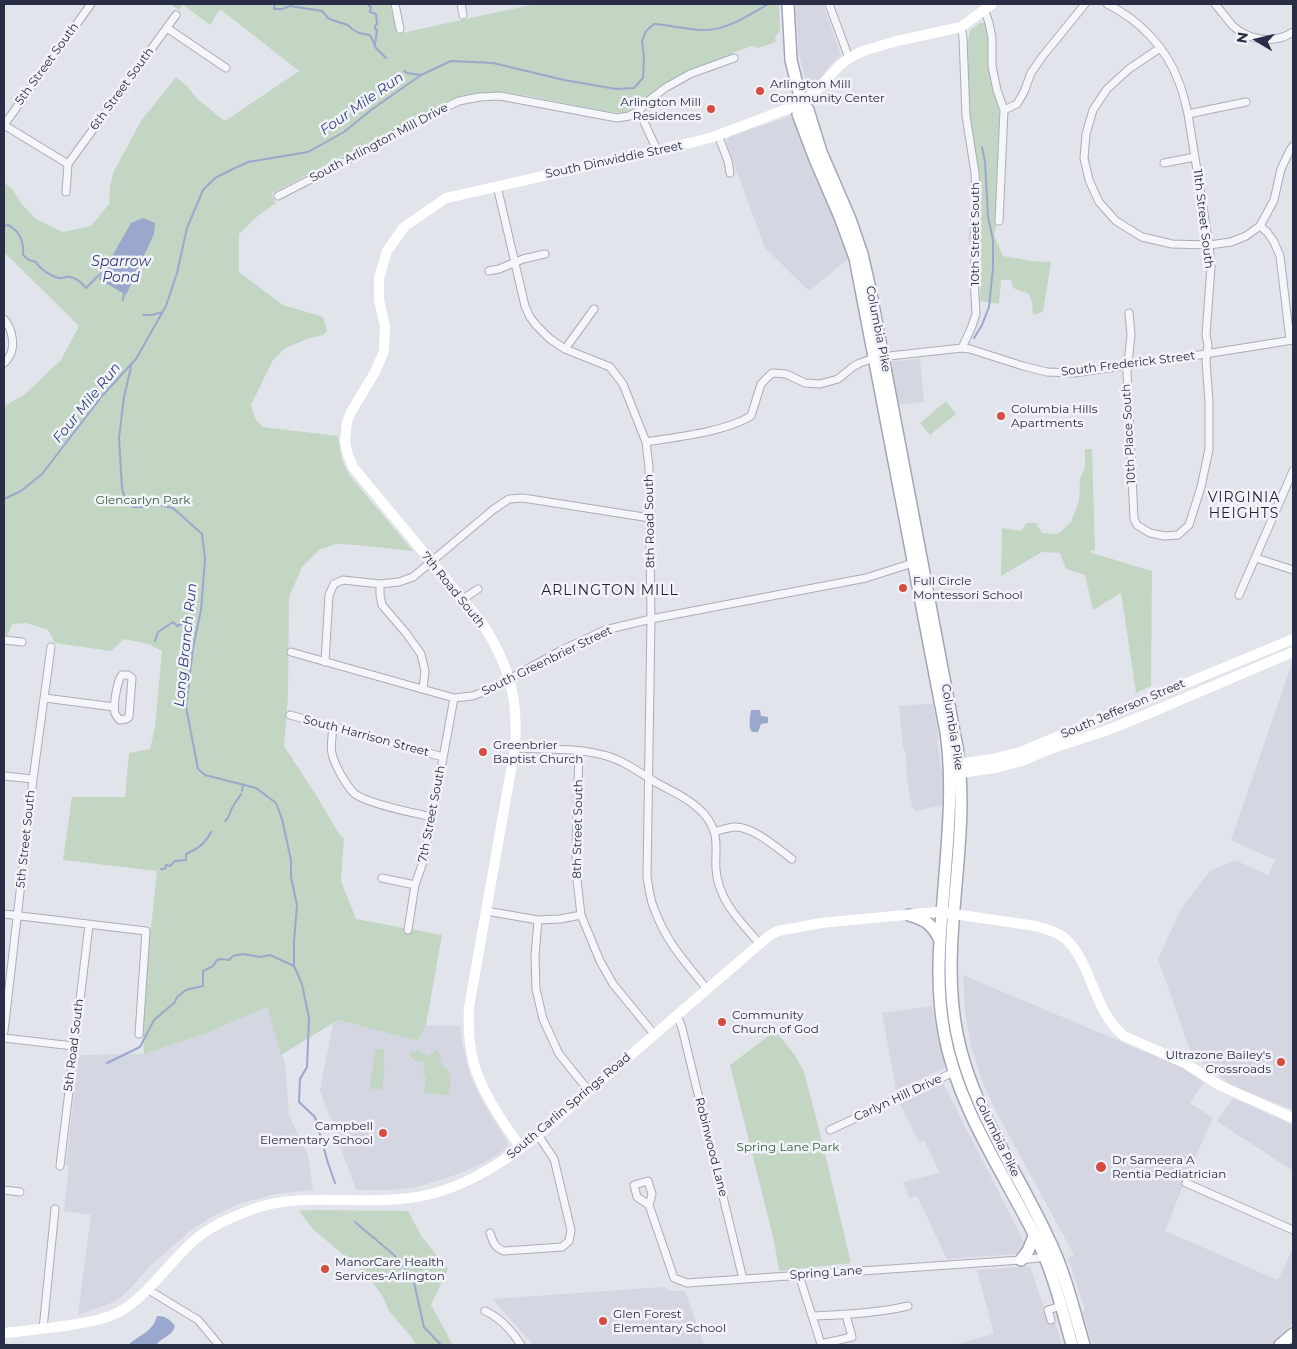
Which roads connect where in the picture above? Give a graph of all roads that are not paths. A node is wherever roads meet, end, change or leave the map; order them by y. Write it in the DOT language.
graph roads {
  1 [pos="91,4"];
  2 [pos="395,4"];
  3 [pos="461,4"];
  4 [pos="829,4"];
  5 [pos="1085,4"];
  6 [pos="1107,4"];
  7 [pos="1215,4"];
  8 [pos="988,7"];
  9 [pos="788,8"];
  10 [pos="176,15"];
  11 [pos="463,15"];
  12 [pos="961,27"];
  13 [pos="167,28"];
  14 [pos="400,29"];
  15 [pos="1293,32"];
  16 [pos="1160,48"];
  17 [pos="734,58"];
  18 [pos="849,58"];
  19 [pos="226,68"];
  20 [pos="801,101"];
  21 [pos="1246,102"];
  22 [pos="1004,110"];
  23 [pos="639,111"];
  24 [pos="1188,114"];
  25 [pos="4,125"];
  26 [pos="718,135"];
  27 [pos="1293,146"];
  28 [pos="657,150"];
  29 [pos="1195,157"];
  30 [pos="1164,163"];
  31 [pos="68,164"];
  32 [pos="730,173"];
  33 [pos="497,186"];
  34 [pos="66,192"];
  35 [pos="278,196"];
  36 [pos="425,211"];
  37 [pos="999,221"];
  38 [pos="1260,226"];
  39 [pos="1209,245"];
  40 [pos="545,254"];
  41 [pos="515,263"];
  42 [pos="489,271"];
  43 [pos="594,309"];
  44 [pos="1129,313"];
  45 [pos="4,319"];
  46 [pos="1292,340"];
  47 [pos="962,348"];
  48 [pos="565,349"];
  49 [pos="1207,354"];
  50 [pos="879,358"];
  51 [pos="4,363"];
  52 [pos="1127,365"];
  53 [pos="646,442"];
  54 [pos="1293,471"];
  55 [pos="650,518"];
  56 [pos="1164,536"];
  57 [pos="1256,558"];
  58 [pos="431,561"];
  59 [pos="917,561"];
  60 [pos="1293,570"];
  61 [pos="380,584"];
  62 [pos="478,589"];
  63 [pos="1239,595"];
  64 [pos="463,600"];
  65 [pos="651,619"];
  66 [pos="1293,638"];
  67 [pos="4,640"];
  68 [pos="22,642"];
  69 [pos="51,647"];
  70 [pos="291,652"];
  71 [pos="1293,652"];
  72 [pos="325,662"];
  73 [pos="508,680"];
  74 [pos="423,689"];
  75 [pos="44,698"];
  76 [pos="454,698"];
  77 [pos="114,707"];
  78 [pos="290,715"];
  79 [pos="333,728"];
  80 [pos="515,748"];
  81 [pos="579,751"];
  82 [pos="443,757"];
  83 [pos="955,769"];
  84 [pos="4,776"];
  85 [pos="648,777"];
  86 [pos="33,779"];
  87 [pos="432,817"];
  88 [pos="714,832"];
  89 [pos="792,859"];
  90 [pos="382,878"];
  91 [pos="415,886"];
  92 [pos="486,911"];
  93 [pos="948,913"];
  94 [pos="4,914"];
  95 [pos="581,915"];
  96 [pos="909,915"];
  97 [pos="17,916"];
  98 [pos="538,920"];
  99 [pos="89,925"];
  100 [pos="408,930"];
  101 [pos="940,940"];
  102 [pos="759,944"];
  103 [pos="707,989"];
  104 [pos="677,1015"];
  105 [pos="4,1031"];
  106 [pos="139,1034"];
  107 [pos="654,1034"];
  108 [pos="4,1038"];
  109 [pos="73,1046"];
  110 [pos="966,1066"];
  111 [pos="954,1072"];
  112 [pos="589,1091"];
  113 [pos="1293,1118"];
  114 [pos="830,1130"];
  115 [pos="538,1135"];
  116 [pos="521,1148"];
  117 [pos="60,1166"];
  118 [pos="1186,1183"];
  119 [pos="4,1190"];
  120 [pos="20,1192"];
  121 [pos="649,1204"];
  122 [pos="55,1209"];
  123 [pos="1293,1230"];
  124 [pos="490,1233"];
  125 [pos="1034,1236"];
  126 [pos="1050,1255"];
  127 [pos="1021,1260"];
  128 [pos="799,1275"];
  129 [pos="743,1279"];
  130 [pos="147,1289"];
  131 [pos="908,1306"];
  132 [pos="1061,1306"];
  133 [pos="485,1311"];
  134 [pos="846,1315"];
  135 [pos="813,1316"];
  136 [pos="1051,1320"];
  137 [pos="43,1329"];
  138 [pos="4,1334"];
  139 [pos="1293,1334"];
  140 [pos="219,1345"];
  141 [pos="521,1345"];
  142 [pos="1072,1345"];
  143 [pos="1084,1345"];
  144 [pos="1280,1345"];
  145 [pos="1284,1345"];
  1 -- 25 [label="street, 5th Street South"];
  2 -- 14 [label="street"];
  3 -- 11 [label="street"];
  4 -- 18 [label="street"];
  5 -- 22 [label="street"];
  6 -- 16 [label="street, 11th Street South"];
  7 -- 15 [label="street"];
  8 -- 12 [label="street"];
  8 -- 22 [label="street, 10th Street South"];
  9 -- 20 [label="main road, Columbia Pike"];
  10 -- 13 [label="street, 6th Street South"];
  12 -- 18 [label="street"];
  12 -- 47 [label="street, 10th Street South"];
  13 -- 19 [label="street"];
  13 -- 31 [label="street, 6th Street South"];
  16 -- 24 [label="street, 11th Street South"];
  16 -- 39 [label="street"];
  17 -- 23 [label="street, South Arlington Mill Drive"];
  18 -- 20 [label="street, South Dinwiddie Street"];
  20 -- 26 [label="street, South Dinwiddie Street"];
  20 -- 50 [label="main road, Columbia Pike"];
  21 -- 24 [label="street"];
  22 -- 37 [label="street, 10th Street South"];
  23 -- 28 [label="street"];
  23 -- 35 [label="street, South Arlington Mill Drive"];
  24 -- 29 [label="street, 11th Street South"];
  25 -- 31 [label="street"];
  26 -- 28 [label="street, South Dinwiddie Street"];
  26 -- 32 [label="street"];
  27 -- 38 [label="street"];
  28 -- 33 [label="street, South Dinwiddie Street"];
  29 -- 30 [label="street"];
  29 -- 39 [label="street, 11th Street South"];
  31 -- 34 [label="street"];
  33 -- 36 [label="street, South Dinwiddie Street"];
  33 -- 41 [label="street, 8th Road South"];
  36 -- 58 [label="street, 7th Road South"];
  38 -- 39 [label="street"];
  38 -- 46 [label="street"];
  39 -- 49 [label="street, 11th Street South"];
  40 -- 41 [label="street"];
  41 -- 42 [label="street"];
  41 -- 48 [label="street, 8th Road South"];
  43 -- 48 [label="street"];
  44 -- 52 [label="street, 10th Place South"];
  45 -- 51 [label="street"];
  46 -- 49 [label="street, South Frederick Street"];
  47 -- 50 [label="street, South Frederick Street"];
  47 -- 52 [label="street, South Frederick Street"];
  48 -- 53 [label="street, 8th Road South"];
  49 -- 52 [label="street, South Frederick Street"];
  49 -- 56 [label="street, 11th Street South"];
  50 -- 53 [label="street, South Frederick Street"];
  50 -- 59 [label="main road, Columbia Pike"];
  52 -- 56 [label="street, 10th Place South"];
  53 -- 55 [label="street, 8th Road South"];
  54 -- 57 [label="street"];
  55 -- 58 [label="street"];
  55 -- 65 [label="street, 8th Road South"];
  57 -- 60 [label="street"];
  57 -- 63 [label="street"];
  58 -- 61 [label="street"];
  58 -- 64 [label="street, 7th Road South"];
  59 -- 65 [label="street, South Greenbrier Street"];
  59 -- 83 [label="main road, Columbia Pike"];
  61 -- 72 [label="street"];
  61 -- 74 [label="street"];
  62 -- 64 [label="street"];
  64 -- 73 [label="street, 7th Road South"];
  65 -- 73 [label="street, South Greenbrier Street"];
  65 -- 85 [label="street, 8th Road South"];
  66 -- 83 [label="street, South Jefferson Street"];
  67 -- 68 [label="street"];
  69 -- 75 [label="street, 5th Street South"];
  70 -- 72 [label="street, South Greenbrier Street"];
  71 -- 83 [label="street, South Jefferson Street"];
  72 -- 74 [label="street, South Greenbrier Street"];
  73 -- 76 [label="street, South Greenbrier Street"];
  73 -- 80 [label="street, 7th Road South"];
  74 -- 76 [label="street, South Greenbrier Street"];
  75 -- 77 [label="street"];
  75 -- 86 [label="street, 5th Street South"];
  76 -- 82 [label="street, 7th Street South"];
  77 -- 77 [label="street"];
  78 -- 79 [label="street, South Harrison Street"];
  79 -- 82 [label="street, South Harrison Street"];
  79 -- 87 [label="street"];
  80 -- 81 [label="street"];
  80 -- 92 [label="street, 7th Road South"];
  81 -- 85 [label="street"];
  81 -- 95 [label="street, 8th Street South"];
  82 -- 87 [label="street, 7th Street South"];
  83 -- 93 [label="main road, Columbia Pike"];
  83 -- 93 [label="main road, Columbia Pike"];
  84 -- 86 [label="street"];
  85 -- 88 [label="street"];
  85 -- 103 [label="street, 8th Road South"];
  86 -- 97 [label="street, 5th Street South"];
  87 -- 91 [label="street, 7th Street South"];
  88 -- 89 [label="street"];
  88 -- 102 [label="street"];
  90 -- 91 [label="street"];
  91 -- 100 [label="street, 7th Street South"];
  92 -- 98 [label="street"];
  92 -- 116 [label="street, 7th Road South"];
  93 -- 96 [label="street, South Carlin Springs Road"];
  93 -- 101 [label="main road, Columbia Pike"];
  93 -- 110 [label="main road, Columbia Pike"];
  93 -- 113 [label="street, South Carlin Springs Road"];
  94 -- 97 [label="street"];
  95 -- 98 [label="street"];
  95 -- 107 [label="street, 8th Street South"];
  96 -- 101 [label="main road"];
  96 -- 102 [label="street, South Carlin Springs Road"];
  97 -- 99 [label="street"];
  97 -- 105 [label="street, 5th Street South"];
  98 -- 112 [label="street"];
  99 -- 106 [label="street"];
  99 -- 109 [label="street, 5th Road South"];
  101 -- 111 [label="main road, Columbia Pike"];
  102 -- 103 [label="street, South Carlin Springs Road"];
  103 -- 104 [label="street, South Carlin Springs Road"];
  104 -- 107 [label="street, South Carlin Springs Road"];
  104 -- 129 [label="street, Robinwood Lane"];
  107 -- 112 [label="street, South Carlin Springs Road"];
  108 -- 109 [label="street"];
  109 -- 117 [label="street, 5th Road South"];
  110 -- 111 [label="street, Carlyn Hill Drive"];
  110 -- 126 [label="main road, Columbia Pike"];
  111 -- 114 [label="street, Carlyn Hill Drive"];
  111 -- 125 [label="main road, Columbia Pike"];
  112 -- 115 [label="street, South Carlin Springs Road"];
  115 -- 116 [label="street, South Carlin Springs Road"];
  115 -- 124 [label="street"];
  116 -- 130 [label="street, South Carlin Springs Road"];
  118 -- 123 [label="street"];
  119 -- 120 [label="street"];
  121 -- 129 [label="street, Spring Lane"];
  122 -- 137 [label="street"];
  125 -- 126 [label="main road, Columbia Pike"];
  125 -- 127 [label="main road"];
  126 -- 127 [label="street, Spring Lane"];
  126 -- 132 [label="main road, Columbia Pike"];
  126 -- 143 [label="main road, Columbia Pike"];
  127 -- 128 [label="street, Spring Lane"];
  128 -- 129 [label="street, Spring Lane"];
  128 -- 135 [label="street"];
  130 -- 137 [label="street, South Carlin Springs Road"];
  130 -- 140 [label="street"];
  131 -- 134 [label="street"];
  132 -- 136 [label="street"];
  132 -- 142 [label="main road, Columbia Pike"];
  133 -- 141 [label="street"];
  134 -- 135 [label="street"];
  134 -- 135 [label="street"];
  137 -- 138 [label="street, South Carlin Springs Road"];
  139 -- 144 [label="main road"];
  139 -- 145 [label="main road"];
}
